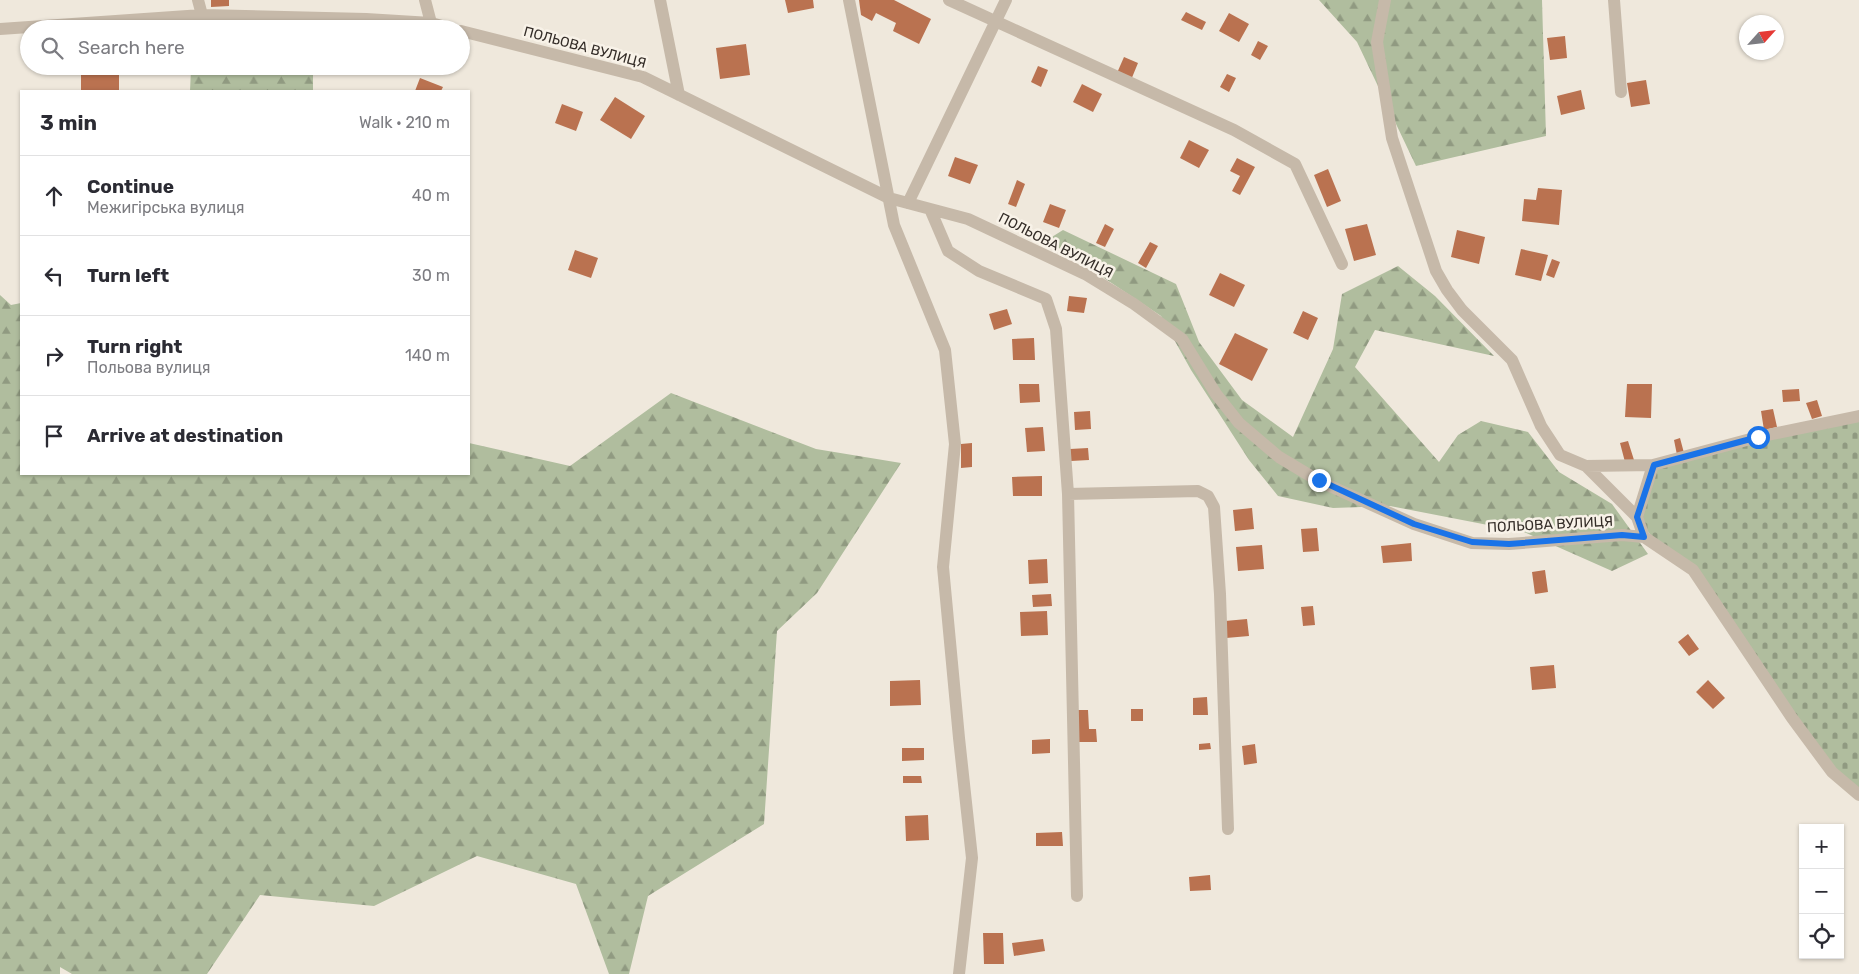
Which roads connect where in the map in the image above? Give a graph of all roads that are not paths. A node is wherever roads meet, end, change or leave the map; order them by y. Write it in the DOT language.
graph roads {
  1 [pos="198,0"];
  2 [pos="425,0"];
  3 [pos="660,0"];
  4 [pos="850,0"];
  5 [pos="949,0"];
  6 [pos="1006,0"];
  7 [pos="1385,0"];
  8 [pos="1614,0"];
  9 [pos="202,15"];
  10 [pos="130,20"];
  11 [pos="392,20"];
  12 [pos="430,20"];
  13 [pos="995,22"];
  14 [pos="20,28"];
  15 [pos="0,29"];
  16 [pos="470,33"];
  17 [pos="1621,92"];
  18 [pos="679,95"];
  19 [pos="889,198"];
  20 [pos="908,203"];
  21 [pos="930,208"];
  22 [pos="1342,264"];
  23 [pos="1859,416"];
  24 [pos="1654,465"];
  25 [pos="1586,466"];
  26 [pos="1068,494"];
  27 [pos="1637,517"];
  28 [pos="1644,537"];
  29 [pos="1859,795"];
  30 [pos="1228,829"];
  31 [pos="1077,896"];
  32 [pos="959,974"];
  1 -- 9 [label="street"];
  2 -- 12 [label="street"];
  3 -- 18 [label="street"];
  4 -- 19 [label="street"];
  5 -- 13 [label="street"];
  6 -- 13 [label="street"];
  7 -- 25 [label="street"];
  8 -- 17 [label="street"];
  9 -- 10 [label="street"];
  9 -- 11 [label="street"];
  13 -- 20 [label="street"];
  13 -- 22 [label="street"];
  14 -- 15 [label="street"];
  16 -- 18 [label="street, ПОЛЬОВА ВУЛИЦЯ"];
  18 -- 19 [label="street, ПОЛЬОВА ВУЛИЦЯ"];
  19 -- 20 [label="street, ПОЛЬОВА ВУЛИЦЯ"];
  19 -- 32 [label="street"];
  20 -- 21 [label="street, ПОЛЬОВА ВУЛИЦЯ"];
  21 -- 26 [label="street"];
  21 -- 28 [label="street, ПОЛЬОВА ВУЛИЦЯ"];
  23 -- 24 [label="street"];
  24 -- 25 [label="street"];
  24 -- 27 [label="street"];
  25 -- 27 [label="street"];
  26 -- 30 [label="street"];
  26 -- 31 [label="street"];
  27 -- 28 [label="street"];
  28 -- 29 [label="street"];
}
